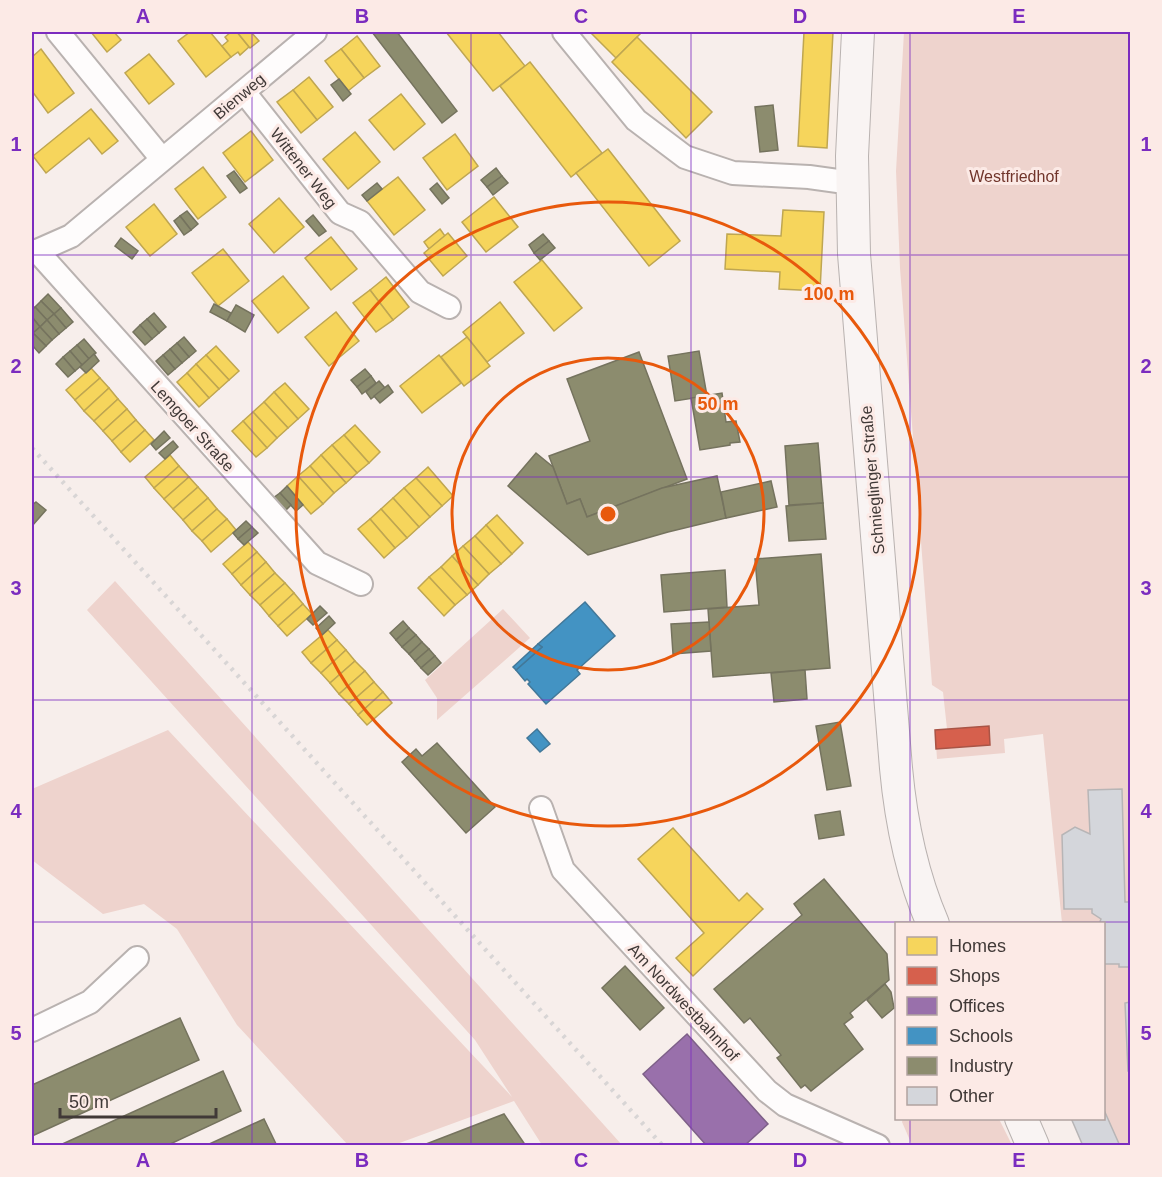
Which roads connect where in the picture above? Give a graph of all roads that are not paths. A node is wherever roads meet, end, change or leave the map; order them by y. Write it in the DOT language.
graph roads {
  1 [pos="58,32"];
  2 [pos="315,32"];
  3 [pos="564,32"];
  4 [pos="858,32"];
  5 [pos="244,92"];
  6 [pos="162,159"];
  7 [pos="852,183"];
  8 [pos="34,251"];
  9 [pos="449,307"];
  10 [pos="361,584"];
  11 [pos="541,808"];
  12 [pos="932,922"];
  13 [pos="137,958"];
  14 [pos="32,1030"];
  15 [pos="1021,1120"];
  16 [pos="878,1146"];
  17 [pos="1033,1146"];
  1 -- 6 [label="street"];
  2 -- 5 [label="street, Bienweg"];
  3 -- 7 [label="street"];
  4 -- 7 [label="main road, Schnieglinger Straße"];
  5 -- 6 [label="street, Bienweg"];
  5 -- 9 [label="street, Wittener Weg"];
  6 -- 8 [label="street, Bienweg"];
  7 -- 12 [label="main road, Schnieglinger Straße"];
  8 -- 10 [label="street, Lemgoer Straße"];
  11 -- 16 [label="street, Am Nordwestbahnhof"];
  13 -- 14 [label="street"];
  15 -- 17 [label="main road"];
}
